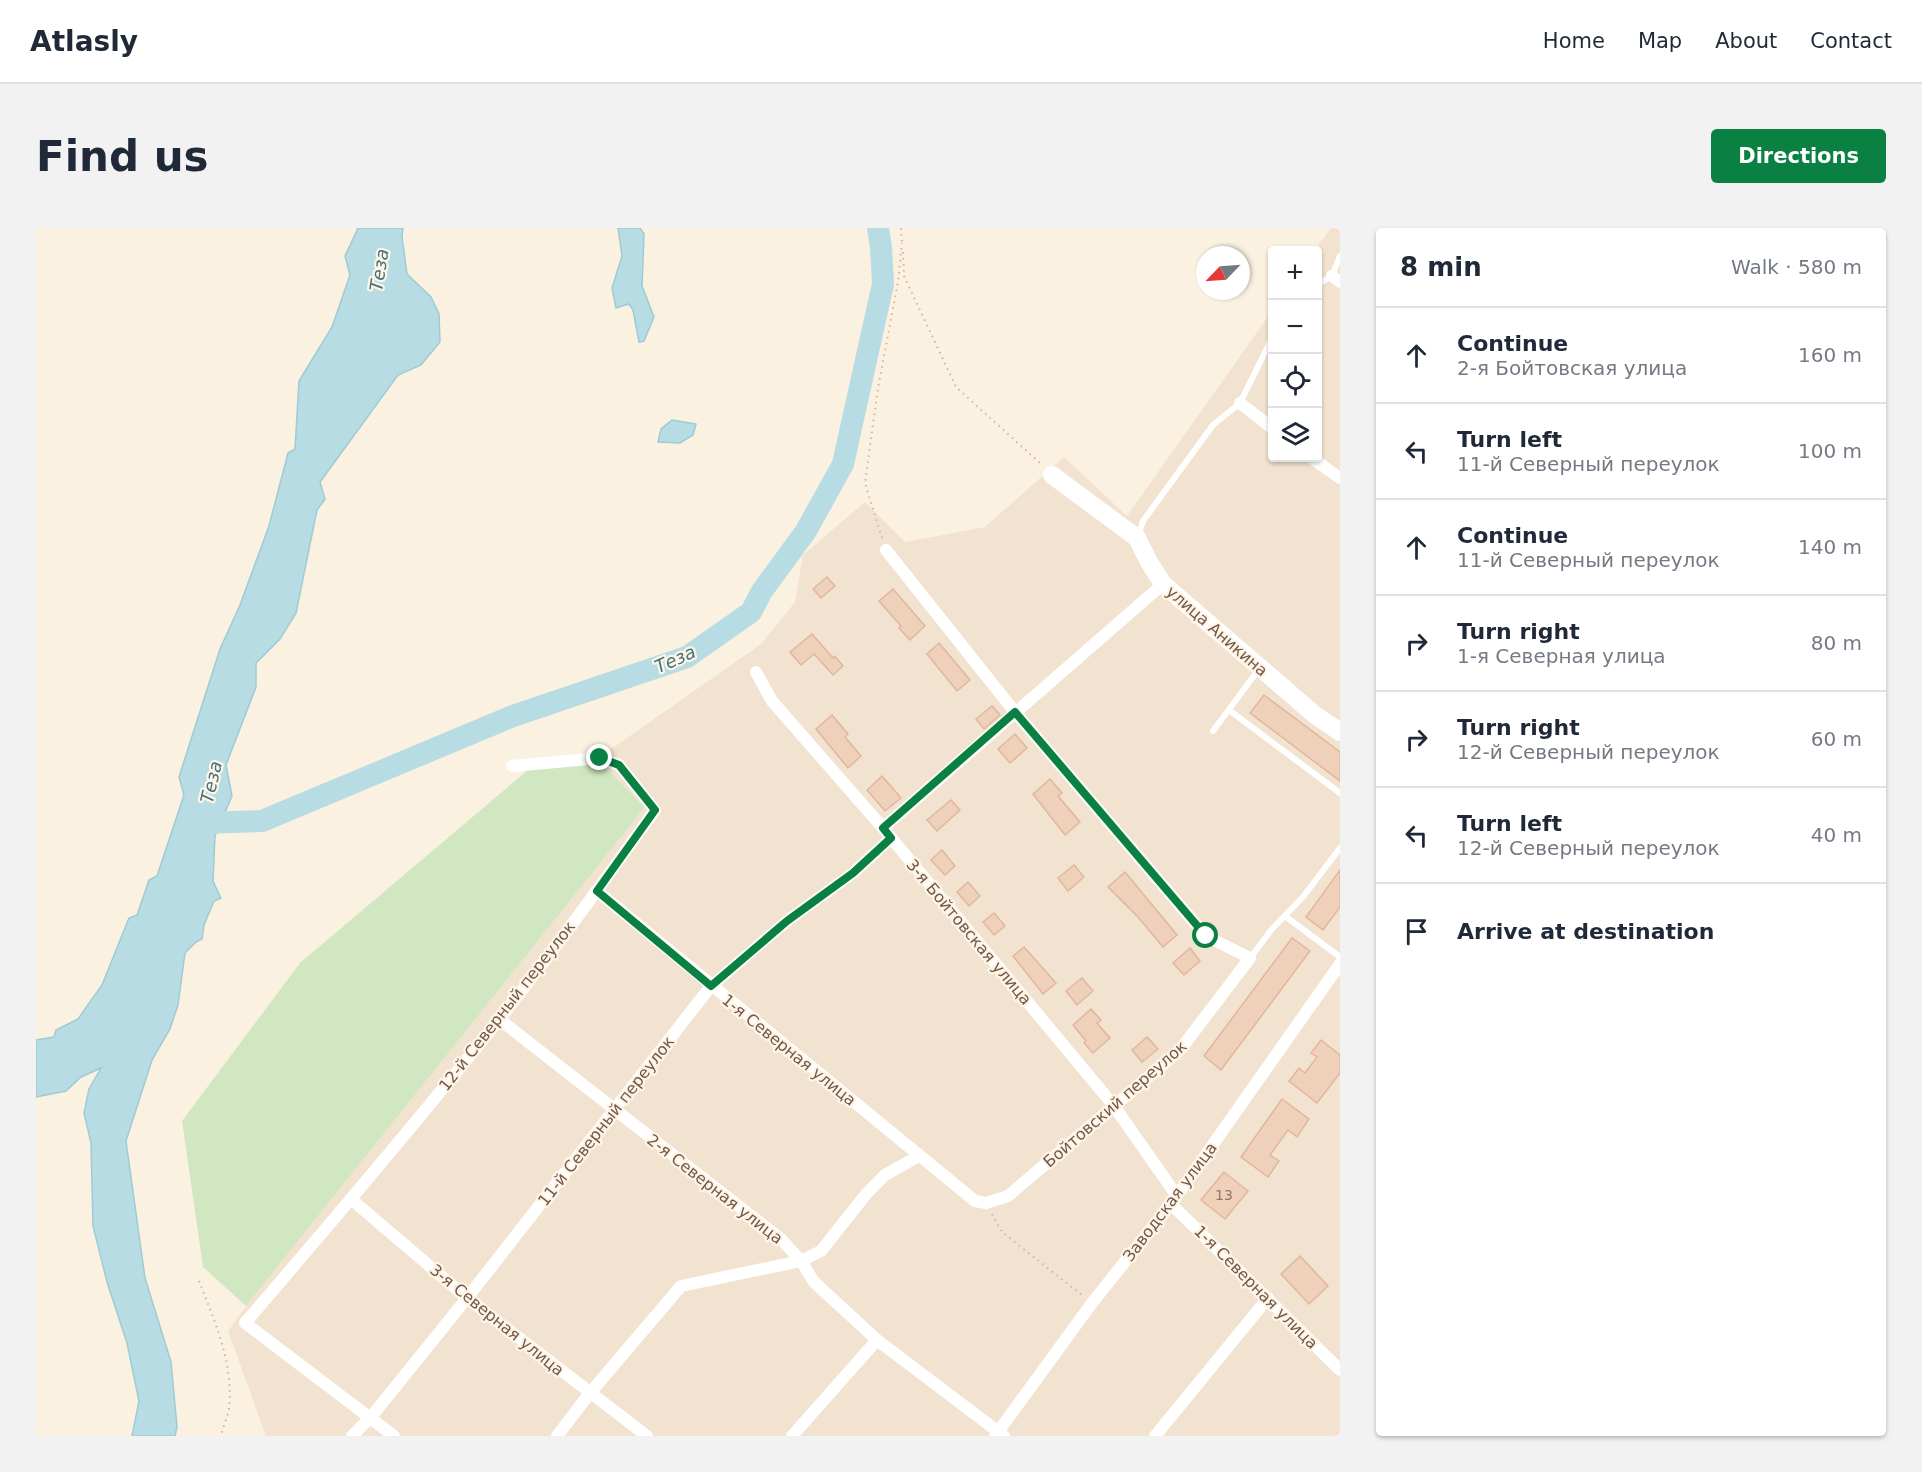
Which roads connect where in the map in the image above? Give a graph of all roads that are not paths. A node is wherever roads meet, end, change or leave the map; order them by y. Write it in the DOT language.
graph roads {
  1 [pos="1340,256"];
  2 [pos="1336,279"];
  3 [pos="1268,346"];
  4 [pos="1240,404"];
  5 [pos="1268,425"];
  6 [pos="1318,462"];
  7 [pos="1052,474"];
  8 [pos="1340,478"];
  9 [pos="1137,538"];
  10 [pos="886,550"];
  11 [pos="1163,584"];
  12 [pos="1260,668"];
  13 [pos="756,672"];
  14 [pos="1229,710"];
  15 [pos="1015,712"];
  16 [pos="1213,731"];
  17 [pos="1340,732"];
  18 [pos="512,766"];
  19 [pos="1340,793"];
  20 [pos="883,828"];
  21 [pos="891,838"];
  22 [pos="1340,848"];
  23 [pos="597,891"];
  24 [pos="1285,916"];
  25 [pos="1340,957"];
  26 [pos="1250,958"];
  27 [pos="1340,964"];
  28 [pos="711,986"];
  29 [pos="499,1020"];
  30 [pos="1114,1106"];
  31 [pos="616,1110"];
  32 [pos="919,1156"];
  33 [pos="351,1199"];
  34 [pos="1174,1200"];
  35 [pos="986,1203"];
  36 [pos="801,1261"];
  37 [pos="467,1298"];
  38 [pos="1268,1298"];
  39 [pos="877,1340"];
  40 [pos="1340,1370"];
  41 [pos="590,1393"];
  42 [pos="370,1418"];
  43 [pos="999,1434"];
  44 [pos="352,1436"];
  45 [pos="394,1436"];
  46 [pos="557,1436"];
  47 [pos="647,1436"];
  48 [pos="792,1436"];
  49 [pos="1155,1436"];
  1 -- 2 [label="lane"];
  3 -- 4 [label="lane"];
  4 -- 5 [label="street"];
  4 -- 9 [label="lane"];
  6 -- 8 [label="street"];
  7 -- 9 [label="street, улица Аникина"];
  9 -- 11 [label="street, улица Аникина"];
  10 -- 15 [label="street"];
  11 -- 12 [label="street, улица Аникина"];
  11 -- 15 [label="street"];
  12 -- 14 [label="lane"];
  12 -- 17 [label="street, улица Аникина"];
  13 -- 20 [label="street, 3-я Бойтовская улица"];
  14 -- 16 [label="lane"];
  14 -- 19 [label="lane"];
  15 -- 20 [label="street"];
  15 -- 26 [label="street"];
  18 -- 23 [label="street, 12-й Северный переулок"];
  20 -- 21 [label="street, 3-я Бойтовская улица"];
  21 -- 28 [label="street, 11-й Северный переулок"];
  21 -- 30 [label="street, 3-я Бойтовская улица"];
  22 -- 24 [label="lane"];
  23 -- 28 [label="street, 1-я Северная улица"];
  23 -- 29 [label="street, 12-й Северный переулок"];
  24 -- 25 [label="lane"];
  24 -- 26 [label="lane"];
  26 -- 30 [label="street, Бойтовский переулок"];
  27 -- 34 [label="street, Заводская улица"];
  28 -- 31 [label="street, 11-й Северный переулок"];
  28 -- 32 [label="street, 1-я Северная улица"];
  29 -- 31 [label="street, 2-я Северная улица"];
  29 -- 33 [label="street, 12-й Северный переулок"];
  30 -- 34 [label="street, 3-я Бойтовская улица"];
  30 -- 35 [label="street, Бойтовский переулок"];
  31 -- 36 [label="street, 2-я Северная улица"];
  31 -- 37 [label="street, 11-й Северный переулок"];
  32 -- 35 [label="street, 1-я Северная улица"];
  32 -- 36 [label="street"];
  33 -- 37 [label="street, 3-я Северная улица"];
  33 -- 42 [label="street, 12-й Северный переулок"];
  34 -- 38 [label="street, 1-я Северная улица"];
  34 -- 43 [label="street, Заводская улица"];
  36 -- 39 [label="street, 2-я Северная улица"];
  36 -- 41 [label="street"];
  37 -- 41 [label="street, 3-я Северная улица"];
  37 -- 42 [label="street, 11-й Северный переулок"];
  38 -- 40 [label="street, 1-я Северная улица"];
  38 -- 49 [label="street"];
  39 -- 43 [label="street, 2-я Северная улица"];
  39 -- 48 [label="street"];
  41 -- 46 [label="street"];
  41 -- 47 [label="street, 3-я Северная улица"];
  42 -- 44 [label="street, 11-й Северный переулок"];
  42 -- 45 [label="street"];
}
